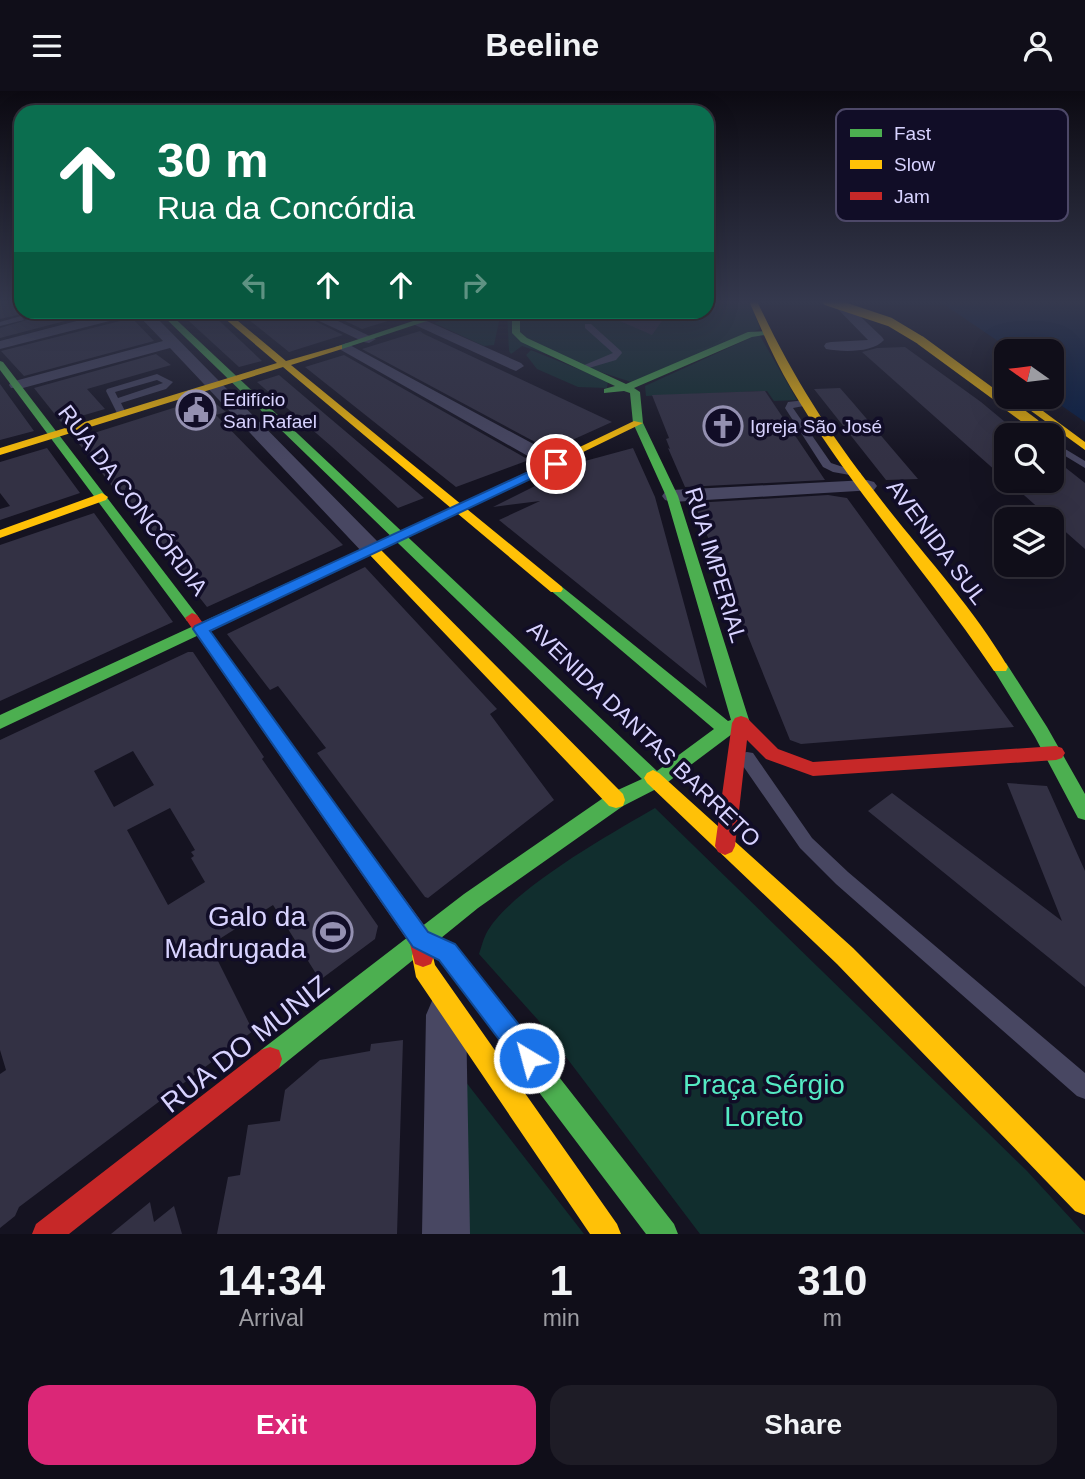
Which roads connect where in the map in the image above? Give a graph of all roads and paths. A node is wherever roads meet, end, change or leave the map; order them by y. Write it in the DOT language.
graph roads {
  1 [pos="111,354"];
  2 [pos="182,354"];
  3 [pos="207,354"];
  4 [pos="273,354"];
  5 [pos="322,354"];
  6 [pos="359,354"];
  7 [pos="494,354"];
  8 [pos="511,354"];
  9 [pos="514,354"];
  10 [pos="554,354"];
  11 [pos="617,354"];
  12 [pos="706,354"];
  13 [pos="775,354"];
  14 [pos="929,354"];
  15 [pos="938,354"];
  16 [pos="958,354"];
  17 [pos="286,365"];
  18 [pos="518,365"];
  19 [pos="585,368"];
  20 [pos="6,374"];
  21 [pos="234,380"];
  22 [pos="994,381"];
  23 [pos="212,387"];
  24 [pos="628,387"];
  25 [pos="118,408"];
  26 [pos="1029,409"];
  27 [pos="638,423"];
  28 [pos="1026,423"];
  29 [pos="1027,423"];
  30 [pos="1042,423"];
  31 [pos="55,435"];
  32 [pos="1064,438"];
  33 [pos="1064,444"];
  34 [pos="1085,447"];
  35 [pos="0,451"];
  36 [pos="1064,451"];
  37 [pos="556,464"];
  38 [pos="1085,464"];
  39 [pos="862,481"];
  40 [pos="672,496"];
  41 [pos="102,497"];
  42 [pos="459,509"];
  43 [pos="0,534"];
  44 [pos="400,536"];
  45 [pos="372,549"];
  46 [pos="201,629"];
  47 [pos="0,722"];
  48 [pos="733,726"];
  49 [pos="738,746"];
  50 [pos="1056,753"];
  51 [pos="658,780"];
  52 [pos="616,800"];
  53 [pos="1085,812"];
  54 [pos="725,846"];
  55 [pos="421,940"];
  56 [pos="390,987"];
  57 [pos="444,993"];
  58 [pos="350,994"];
  59 [pos="1085,1088"];
  60 [pos="1085,1201"];
  61 [pos="46,1234"];
  62 [pos="446,1234"];
  63 [pos="607,1234"];
  64 [pos="664,1234"];
  1 -- 20 [label="street"];
  2 -- 23 [label="street"];
  3 -- 21 [label="main road, AVENIDA DANTAS BARRETO"];
  4 -- 17 [label="main road, AVENIDA DANTAS BARRETO"];
  5 -- 17 [label="main road"];
  6 -- 37 [label="street"];
  7 -- 18 [label="street"];
  8 -- 18 [label="main road"];
  9 -- 18 [label="main road"];
  10 -- 19 [label="main road"];
  11 -- 19 [label="lane"];
  12 -- 24 [label="main road"];
  13 -- 39 [label="main road, AVENIDA SUL"];
  14 -- 28 [label="lane"];
  15 -- 29 [label="main road, bridge"];
  16 -- 22 [label="main road"];
  17 -- 21 [label="main road"];
  17 -- 42 [label="main road, AVENIDA DANTAS BARRETO"];
  19 -- 24 [label="main road"];
  20 -- 31 [label="main road, RUA DA CONCÓRDIA"];
  21 -- 23 [label="main road"];
  21 -- 44 [label="main road, AVENIDA DANTAS BARRETO"];
  23 -- 25 [label="main road"];
  23 -- 45 [label="street"];
  24 -- 27 [label="main road, RUA IMPERIAL"];
  24 -- 27 [label="main road"];
  25 -- 25 [label="lane"];
  25 -- 31 [label="main road"];
  26 -- 30 [label="main road"];
  27 -- 37 [label="main road"];
  27 -- 40 [label="main road, RUA IMPERIAL"];
  31 -- 35 [label="main road"];
  31 -- 41 [label="main road, RUA DA CONCÓRDIA"];
  32 -- 34 [label="main road"];
  33 -- 38 [label="main road"];
  36 -- 38 [label="lane"];
  37 -- 42 [label="main road"];
  39 -- 40 [label="street"];
  39 -- 50 [label="main road, AVENIDA SUL"];
  40 -- 48 [label="main road, RUA IMPERIAL"];
  41 -- 43 [label="main road"];
  41 -- 46 [label="main road, RUA DA CONCÓRDIA"];
  42 -- 44 [label="main road"];
  42 -- 48 [label="main road, AVENIDA DANTAS BARRETO"];
  44 -- 45 [label="main road"];
  44 -- 51 [label="main road, AVENIDA DANTAS BARRETO"];
  45 -- 46 [label="main road"];
  45 -- 52 [label="main road"];
  46 -- 47 [label="main road"];
  46 -- 55 [label="main road, RUA DA CONCÓRDIA"];
  48 -- 49 [label="lane"];
  48 -- 50 [label="main road, AVENIDA DANTAS BARRETO"];
  48 -- 51 [label="main road"];
  49 -- 54 [label="main road"];
  49 -- 59 [label="lane"];
  50 -- 53 [label="main road, AVENIDA SUL"];
  51 -- 52 [label="main road"];
  51 -- 54 [label="main road, AVENIDA DANTAS BARRETO"];
  52 -- 55 [label="main road, RUA DO MUNIZ"];
  54 -- 60 [label="main road, AVENIDA DANTAS BARRETO"];
  55 -- 57 [label="main road"];
  55 -- 57 [label="main road"];
  55 -- 58 [label="main road, RUA DO MUNIZ"];
  56 -- 58 [label="main road"];
  57 -- 62 [label="street"];
  57 -- 63 [label="main road"];
  57 -- 64 [label="main road"];
  58 -- 61 [label="main road, RUA DO MUNIZ"];
}
